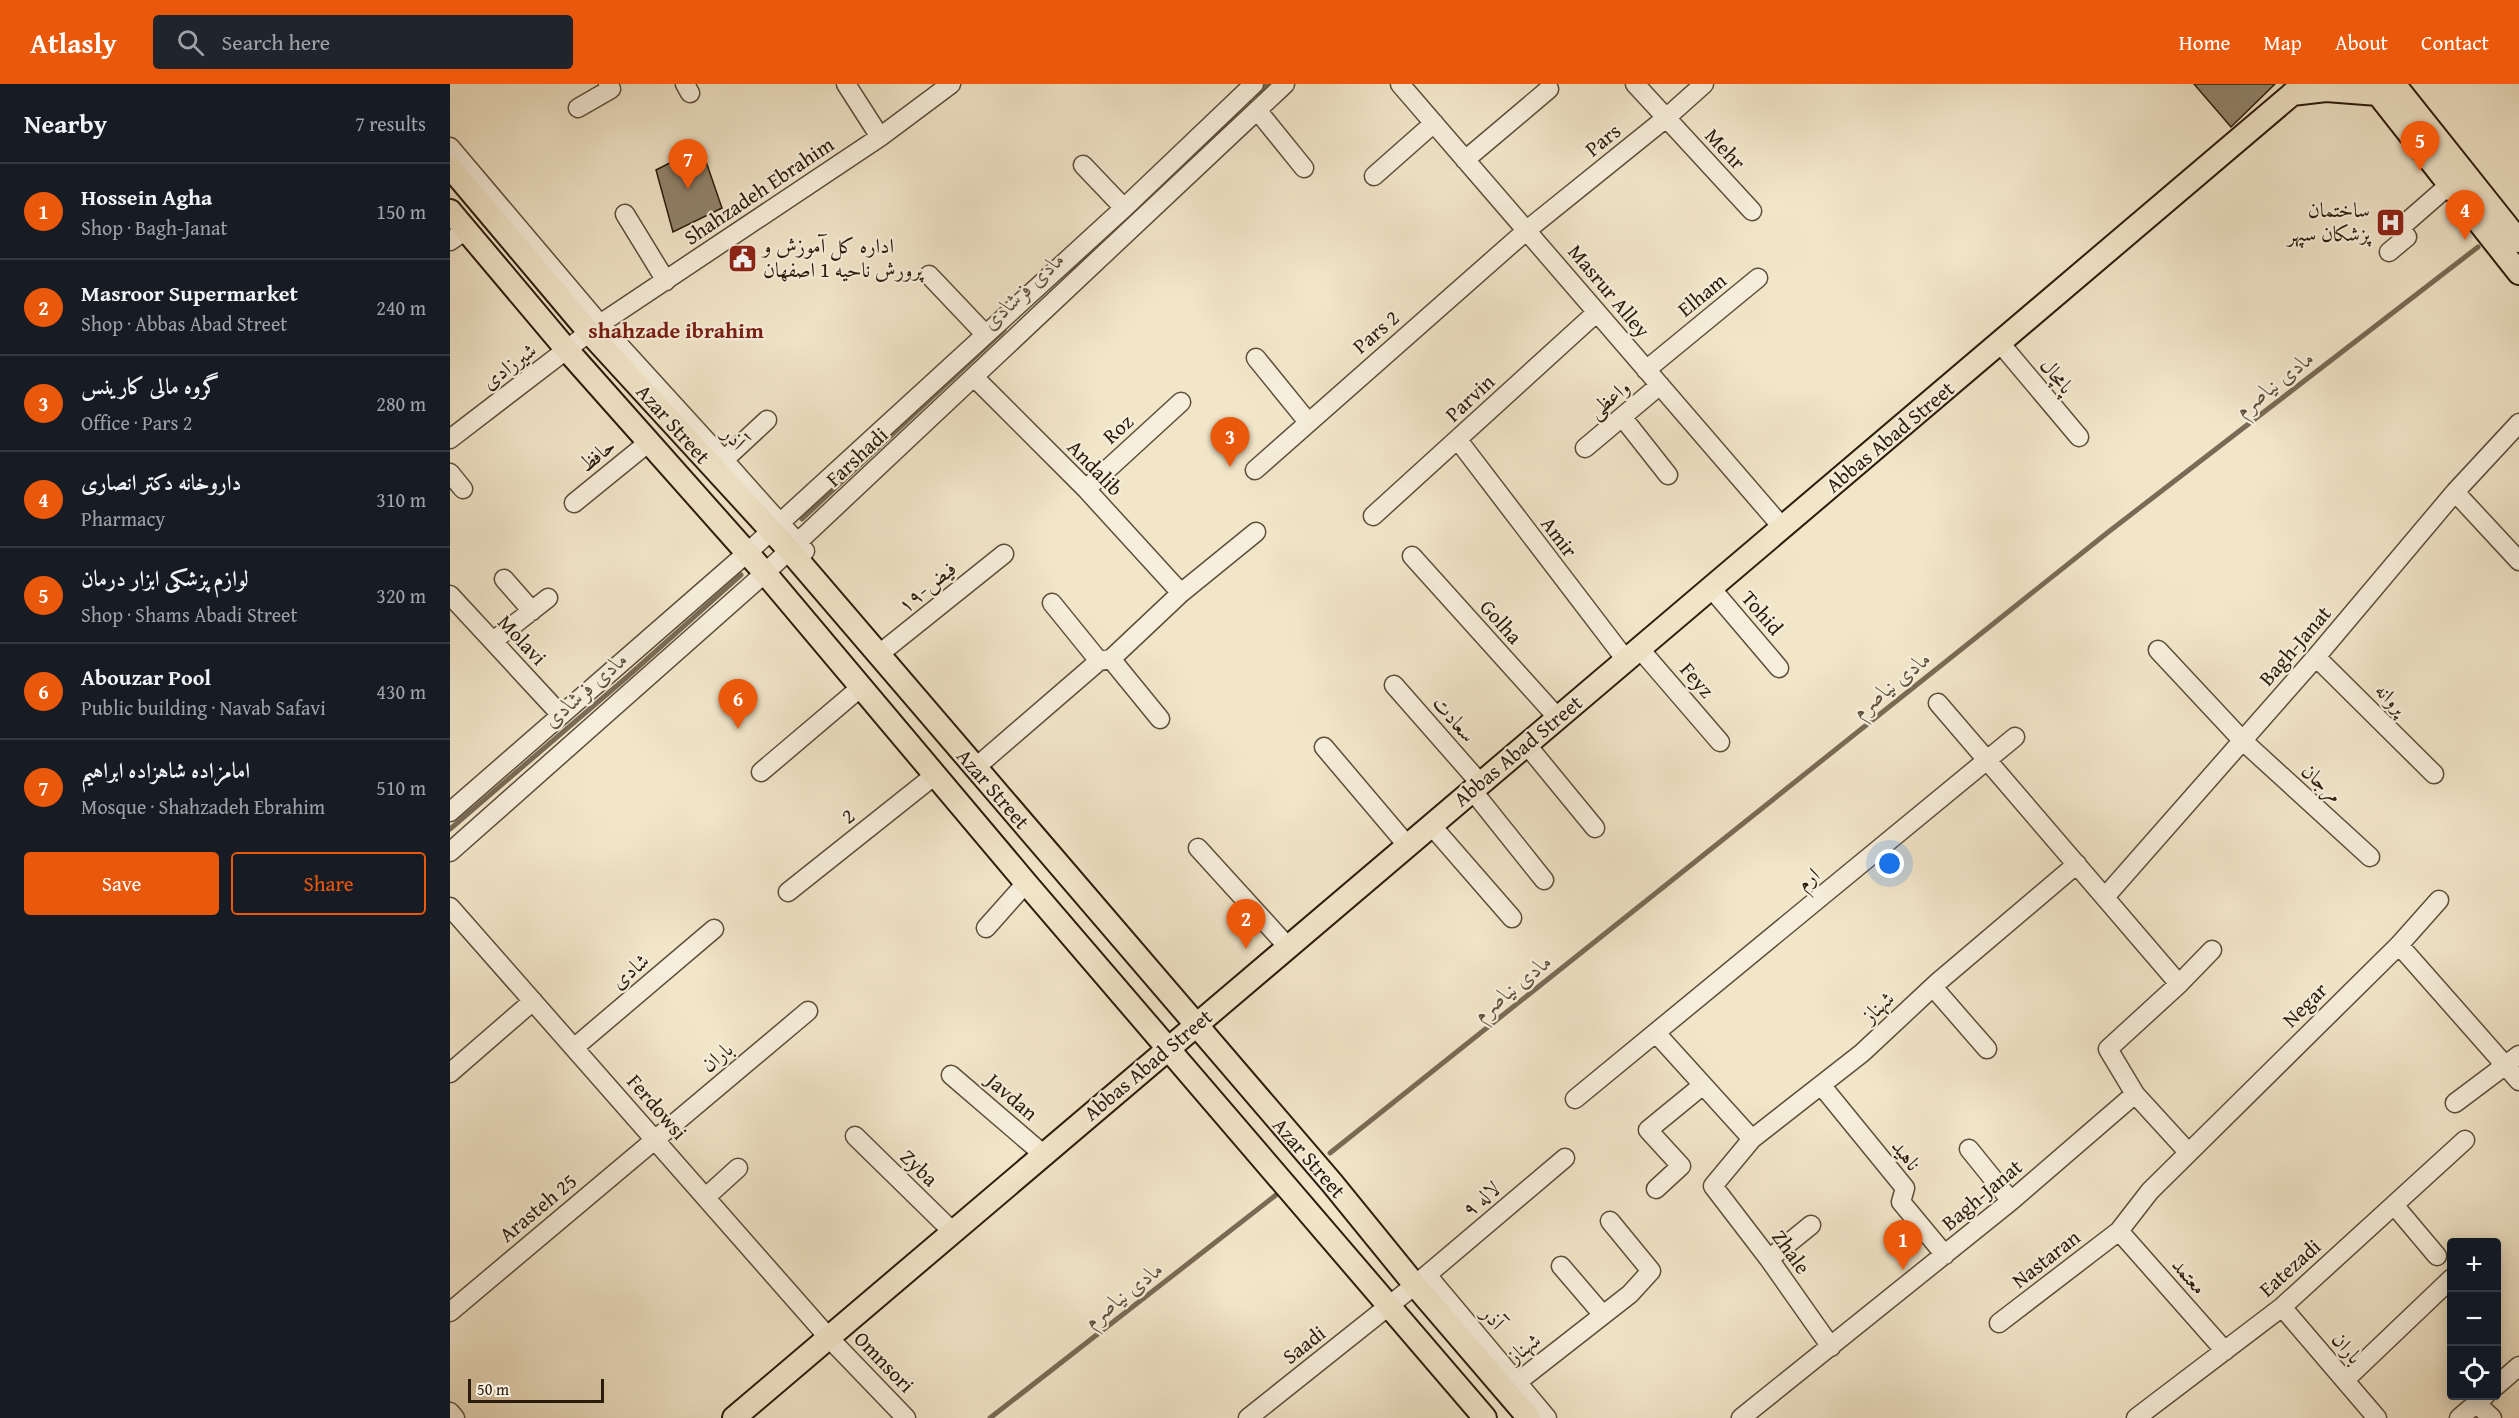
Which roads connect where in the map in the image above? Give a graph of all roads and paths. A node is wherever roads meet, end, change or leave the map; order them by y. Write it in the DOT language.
graph roads {
  1 [pos="608,84"];
  2 [pos="846,84"];
  3 [pos="951,84"];
  4 [pos="1254,84"];
  5 [pos="1285,84"];
  6 [pos="1635,84"];
  7 [pos="1704,84"];
  8 [pos="1409,87"];
  9 [pos="2381,87"];
  10 [pos="1549,88"];
  11 [pos="2298,89"];
  12 [pos="578,108"];
  13 [pos="1257,110"];
  14 [pos="1666,118"];
  15 [pos="1434,123"];
  16 [pos="880,137"];
  17 [pos="450,147"];
  18 [pos="1465,160"];
  19 [pos="1083,165"];
  20 [pos="450,167"];
  21 [pos="1304,168"];
  22 [pos="1374,176"];
  23 [pos="2448,186"];
  24 [pos="1124,208"];
  25 [pos="450,211"];
  26 [pos="1752,211"];
  27 [pos="625,214"];
  28 [pos="1527,230"];
  29 [pos="458,236"];
  30 [pos="2519,241"];
  31 [pos="2389,252"];
  32 [pos="2519,273"];
  33 [pos="929,275"];
  34 [pos="1758,278"];
  35 [pos="666,281"];
  36 [pos="1596,313"];
  37 [pos="594,328"];
  38 [pos="985,334"];
  39 [pos="2000,343"];
  40 [pos="567,350"];
  41 [pos="1256,358"];
  42 [pos="1646,370"];
  43 [pos="974,377"];
  44 [pos="1660,385"];
  45 [pos="1181,402"];
  46 [pos="669,411"];
  47 [pos="1623,418"];
  48 [pos="767,420"];
  49 [pos="1308,422"];
  50 [pos="2516,432"];
  51 [pos="2079,437"];
  52 [pos="450,439"];
  53 [pos="1458,440"];
  54 [pos="649,442"];
  55 [pos="1585,448"];
  56 [pos="724,460"];
  57 [pos="1254,470"];
  58 [pos="450,473"];
  59 [pos="1668,475"];
  60 [pos="463,489"];
  61 [pos="1086,489"];
  62 [pos="2455,492"];
  63 [pos="574,503"];
  64 [pos="1373,516"];
  65 [pos="775,526"];
  66 [pos="1783,528"];
  67 [pos="1256,532"];
  68 [pos="794,547"];
  69 [pos="747,553"];
  70 [pos="1004,554"];
  71 [pos="1412,556"];
  72 [pos="2519,561"];
  73 [pos="765,573"];
  74 [pos="504,579"];
  75 [pos="1711,588"];
  76 [pos="1181,592"];
  77 [pos="450,595"];
  78 [pos="548,598"];
  79 [pos="1052,603"];
  80 [pos="532,611"];
  81 [pos="493,641"];
  82 [pos="2158,650"];
  83 [pos="882,652"];
  84 [pos="1632,654"];
  85 [pos="2316,657"];
  86 [pos="1105,660"];
  87 [pos="1779,668"];
  88 [pos="1394,685"];
  89 [pos="860,688"];
  90 [pos="1938,703"];
  91 [pos="561,715"];
  92 [pos="1557,717"];
  93 [pos="1160,719"];
  94 [pos="2015,737"];
  95 [pos="2243,741"];
  96 [pos="1720,742"];
  97 [pos="1526,744"];
  98 [pos="1324,747"];
  99 [pos="1989,760"];
  100 [pos="979,765"];
  101 [pos="761,772"];
  102 [pos="2434,774"];
  103 [pos="935,776"];
  104 [pos="1476,786"];
  105 [pos="450,812"];
  106 [pos="1431,825"];
  107 [pos="1595,828"];
  108 [pos="1407,845"];
  109 [pos="1198,848"];
  110 [pos="450,852"];
  111 [pos="2370,857"];
  112 [pos="2077,864"];
  113 [pos="1544,880"];
  114 [pos="1026,883"];
  115 [pos="788,892"];
  116 [pos="2105,897"];
  117 [pos="2439,900"];
  118 [pos="450,907"];
  119 [pos="1512,918"];
  120 [pos="987,928"];
  121 [pos="714,929"];
  122 [pos="2399,945"];
  123 [pos="1288,947"];
  124 [pos="2212,950"];
  125 [pos="2179,984"];
  126 [pos="1933,987"];
  127 [pos="533,1001"];
  128 [pos="808,1011"];
  129 [pos="1195,1026"];
  130 [pos="1656,1033"];
  131 [pos="575,1047"];
  132 [pos="1167,1048"];
  133 [pos="1987,1049"];
  134 [pos="2512,1060"];
  135 [pos="450,1073"];
  136 [pos="951,1075"];
  137 [pos="2519,1081"];
  138 [pos="1703,1085"];
  139 [pos="1821,1085"];
  140 [pos="2135,1094"];
  141 [pos="1575,1099"];
  142 [pos="2455,1104"];
  143 [pos="855,1137"];
  144 [pos="655,1138"];
  145 [pos="1752,1139"];
  146 [pos="2465,1140"];
  147 [pos="1969,1149"];
  148 [pos="2188,1152"];
  149 [pos="1043,1154"];
  150 [pos="1565,1158"];
  151 [pos="738,1168"];
  152 [pos="1332,1184"];
  153 [pos="1713,1186"];
  154 [pos="1656,1189"];
  155 [pos="706,1197"];
  156 [pos="2011,1201"];
  157 [pos="2394,1205"];
  158 [pos="1304,1206"];
  159 [pos="1610,1221"];
  160 [pos="1810,1225"];
  161 [pos="952,1231"];
  162 [pos="2119,1231"];
  163 [pos="1945,1255"];
  164 [pos="2437,1256"];
  165 [pos="1768,1259"];
  166 [pos="1561,1266"];
  167 [pos="1421,1280"];
  168 [pos="2447,1282"];
  169 [pos="1389,1306"];
  170 [pos="2282,1307"];
  171 [pos="450,1312"];
  172 [pos="1603,1315"];
  173 [pos="2000,1323"];
  174 [pos="829,1338"];
  175 [pos="1830,1347"];
  176 [pos="2225,1351"];
  177 [pos="2519,1366"];
  178 [pos="2345,1380"];
  179 [pos="2501,1382"];
  180 [pos="1511,1386"];
  181 [pos="2480,1400"];
  182 [pos="2482,1400"];
  183 [pos="1763,1411"];
  184 [pos="450,1412"];
  185 [pos="455,1418"];
  186 [pos="734,1418"];
  187 [pos="906,1418"];
  188 [pos="1248,1418"];
  189 [pos="1485,1418"];
  190 [pos="1529,1418"];
  191 [pos="1547,1418"];
  192 [pos="1741,1418"];
  193 [pos="2136,1418"];
  194 [pos="2377,1418"];
  195 [pos="2459,1418"];
  196 [pos="2492,1418"];
  1 -- 12 [label="street"];
  2 -- 16 [label="street"];
  3 -- 16 [label="street, Shahzadeh Ebrahim"];
  4 -- 24 [label="street, Farshadi"];
  5 -- 13 [label="street, Farshadi"];
  6 -- 14 [label="street, Mehr"];
  7 -- 14 [label="street, Pars"];
  8 -- 15 [label="street, Masrur Alley"];
  9 -- 11 [label="main road"];
  9 -- 23 [label="main road"];
  9 -- 30 [label="main road"];
  10 -- 18 [label="street"];
  11 -- 39 [label="main road, Abbas Abad Street"];
  13 -- 21 [label="street"];
  13 -- 43 [label="street, Farshadi"];
  14 -- 26 [label="street, Mehr"];
  14 -- 28 [label="street, Pars"];
  15 -- 18 [label="street, Masrur Alley"];
  15 -- 22 [label="street"];
  16 -- 35 [label="street, Shahzadeh Ebrahim"];
  17 -- 37 [label="street"];
  18 -- 28 [label="street, Masrur Alley"];
  19 -- 24 [label="street"];
  20 -- 37 [label="main road, Azar Street"];
  23 -- 31 [label="street"];
  23 -- 32 [label="main road"];
  24 -- 38 [label="street, Farshadi"];
  25 -- 29 [label="main road, Azar Street"];
  27 -- 35 [label="street"];
  28 -- 36 [label="street, Masrur Alley"];
  28 -- 49 [label="street, Pars 2"];
  29 -- 40 [label="main road, Azar Street"];
  33 -- 38 [label="street"];
  34 -- 42 [label="street, Elham"];
  35 -- 37 [label="street, Shahzadeh Ebrahim"];
  36 -- 42 [label="street, Masrur Alley"];
  36 -- 53 [label="street, Parvin"];
  37 -- 40 [label="street, شیرزادی"];
  37 -- 46 [label="main road, Azar Street"];
  38 -- 65 [label="street, Farshadi"];
  39 -- 51 [label="street, پامچال"];
  39 -- 66 [label="main road, Abbas Abad Street"];
  40 -- 52 [label="street, شیرزادی"];
  40 -- 54 [label="main road, Azar Street"];
  41 -- 49 [label="street"];
  42 -- 44 [label="street, Masrur Alley"];
  43 -- 61 [label="street, Andalib"];
  43 -- 68 [label="street, Farshadi"];
  44 -- 47 [label="street, واعظی"];
  44 -- 66 [label="street, Masrur Alley"];
  45 -- 61 [label="street, Roz"];
  46 -- 56 [label="street, آذر"];
  46 -- 65 [label="main road, Azar Street"];
  47 -- 55 [label="street, واعظی"];
  47 -- 59 [label="street"];
  48 -- 56 [label="street"];
  49 -- 57 [label="street, Pars 2"];
  50 -- 62 [label="street, Bagh-Janat"];
  53 -- 64 [label="street, Parvin"];
  53 -- 84 [label="street, Amir"];
  54 -- 63 [label="street, حافظ"];
  54 -- 69 [label="main road, Azar Street"];
  56 -- 65 [label="street, آذر"];
  58 -- 60 [label="street"];
  61 -- 76 [label="street, Andalib"];
  62 -- 72 [label="street"];
  62 -- 85 [label="street, Bagh-Janat"];
  65 -- 68 [label="main road, Azar Street"];
  65 -- 69 [label="street, Farshadi"];
  66 -- 75 [label="main road, Abbas Abad Street"];
  67 -- 76 [label="street"];
  68 -- 73 [label="street, Farshadi"];
  68 -- 83 [label="main road, Azar Street"];
  69 -- 73 [label="main road, Azar Street"];
  69 -- 91 [label="street, Farshadi"];
  70 -- 83 [label="street, ۱۹-فیض"];
  71 -- 92 [label="street, Golha"];
  73 -- 89 [label="main road, Azar Street"];
  73 -- 110 [label="street, Farshadi"];
  74 -- 80 [label="street"];
  75 -- 84 [label="main road, Abbas Abad Street"];
  75 -- 87 [label="street, Tohid"];
  76 -- 86 [label="street"];
  77 -- 81 [label="street, Molavi"];
  78 -- 80 [label="street"];
  79 -- 86 [label="street"];
  80 -- 81 [label="street"];
  81 -- 91 [label="street, Molavi"];
  82 -- 95 [label="street, مرجان"];
  83 -- 100 [label="main road, Azar Street"];
  84 -- 92 [label="main road, Abbas Abad Street"];
  84 -- 96 [label="street, Feyz"];
  85 -- 95 [label="street, Bagh-Janat"];
  85 -- 102 [label="street, پروانه"];
  86 -- 93 [label="street"];
  86 -- 100 [label="street"];
  88 -- 104 [label="street, سعادت"];
  89 -- 101 [label="street"];
  89 -- 103 [label="main road, Azar Street"];
  90 -- 99 [label="street"];
  91 -- 105 [label="street, Farshadi"];
  92 -- 97 [label="main road, Abbas Abad Street"];
  94 -- 99 [label="street, ارم"];
  95 -- 111 [label="street, مرجان"];
  95 -- 116 [label="street, Bagh-Janat"];
  97 -- 104 [label="main road, Abbas Abad Street"];
  97 -- 107 [label="street"];
  98 -- 108 [label="street"];
  99 -- 112 [label="street"];
  99 -- 130 [label="street, ارم"];
  100 -- 129 [label="main road, Azar Street"];
  103 -- 114 [label="main road, Azar Street"];
  103 -- 115 [label="street, 2"];
  104 -- 106 [label="main road, Abbas Abad Street"];
  104 -- 113 [label="street, سعادت"];
  106 -- 108 [label="main road, Abbas Abad Street"];
  106 -- 119 [label="street"];
  108 -- 123 [label="main road, Abbas Abad Street"];
  109 -- 123 [label="street"];
  112 -- 116 [label="street"];
  112 -- 126 [label="street, شهناز"];
  114 -- 120 [label="street"];
  114 -- 132 [label="main road, Azar Street"];
  116 -- 125 [label="street"];
  117 -- 122 [label="street, Negar"];
  118 -- 127 [label="street, Ferdowsi"];
  121 -- 131 [label="street, شادی"];
  122 -- 134 [label="street"];
  122 -- 148 [label="street, Negar"];
  123 -- 129 [label="main road, Abbas Abad Street"];
  124 -- 125 [label="street"];
  125 -- 140 [label="street"];
  126 -- 133 [label="street"];
  126 -- 139 [label="street, شهناز"];
  127 -- 131 [label="street, Ferdowsi"];
  127 -- 135 [label="street"];
  128 -- 144 [label="street, باران"];
  129 -- 132 [label="main road, Abbas Abad Street"];
  129 -- 152 [label="main road, Azar Street"];
  130 -- 138 [label="street"];
  130 -- 141 [label="street, ارم"];
  131 -- 144 [label="street, Ferdowsi"];
  132 -- 149 [label="main road, Abbas Abad Street"];
  132 -- 158 [label="main road, Azar Street"];
  134 -- 137 [label="street"];
  134 -- 142 [label="street"];
  136 -- 149 [label="street, Javdan"];
  138 -- 145 [label="street"];
  138 -- 154 [label="street"];
  139 -- 145 [label="street, شهناز"];
  139 -- 163 [label="street, ناهید"];
  140 -- 148 [label="street"];
  140 -- 156 [label="street, Bagh-Janat"];
  143 -- 161 [label="street, Zyba"];
  144 -- 155 [label="street, Ferdowsi"];
  144 -- 171 [label="street, Arasteh 25"];
  145 -- 153 [label="street, شهناز"];
  146 -- 157 [label="street, Eatezadi"];
  147 -- 156 [label="street"];
  148 -- 162 [label="street, Negar"];
  149 -- 161 [label="main road, Abbas Abad Street"];
  150 -- 167 [label="street, ۹ لاله"];
  151 -- 155 [label="street"];
  152 -- 158 [label="main road"];
  152 -- 167 [label="main road, Azar Street"];
  153 -- 165 [label="street, Zhale"];
  155 -- 174 [label="street, Ferdowsi"];
  156 -- 163 [label="street, Bagh-Janat"];
  157 -- 164 [label="street"];
  157 -- 170 [label="street, Eatezadi"];
  158 -- 169 [label="main road, Azar Street"];
  159 -- 172 [label="street, شهناز"];
  160 -- 165 [label="street"];
  161 -- 174 [label="main road, Abbas Abad Street"];
  162 -- 173 [label="street, Nastaran"];
  162 -- 176 [label="street, معتمد"];
  163 -- 175 [label="street, Bagh-Janat"];
  165 -- 175 [label="street, Zhale"];
  166 -- 172 [label="street"];
  167 -- 169 [label="street, ۹ لاله"];
  167 -- 180 [label="main road, Azar Street"];
  168 -- 178 [label="street"];
  169 -- 188 [label="street, Saadi"];
  169 -- 189 [label="main road, Azar Street"];
  170 -- 176 [label="street, Eatezadi"];
  170 -- 178 [label="street, باران"];
  172 -- 180 [label="street, شهناز"];
  174 -- 186 [label="main road, Abbas Abad Street"];
  174 -- 187 [label="street, Omnsori"];
  175 -- 183 [label="street, Bagh-Janat"];
  176 -- 193 [label="street, Eatezadi"];
  177 -- 179 [label="street"];
  178 -- 194 [label="street, باران"];
  180 -- 190 [label="main road, Azar Street"];
  180 -- 191 [label="street"];
  181 -- 195 [label="street"];
  182 -- 196 [label="street"];
  183 -- 192 [label="street, Bagh-Janat"];
  184 -- 185 [label="street"];
}
